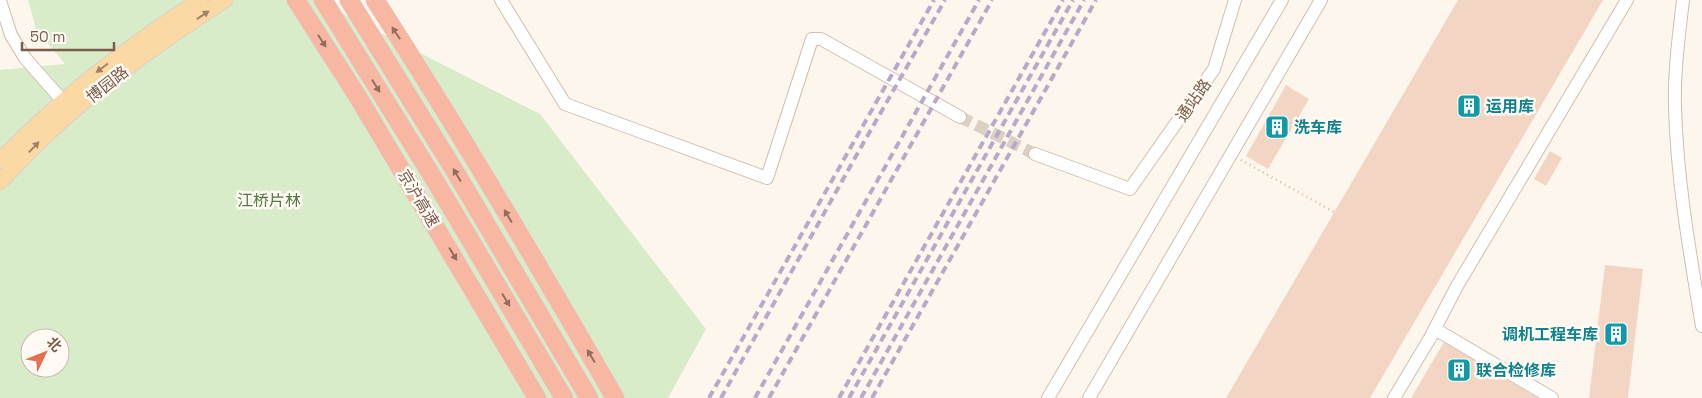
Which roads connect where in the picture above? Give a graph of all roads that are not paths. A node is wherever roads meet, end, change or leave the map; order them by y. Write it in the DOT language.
graph roads {
  1 [pos="200,0"];
  2 [pos="225,0"];
  3 [pos="296,0"];
  4 [pos="323,0"];
  5 [pos="349,0"];
  6 [pos="375,0"];
  7 [pos="501,0"];
  8 [pos="1235,0"];
  9 [pos="1282,0"];
  10 [pos="1321,0"];
  11 [pos="1627,0"];
  12 [pos="1683,0"];
  13 [pos="0,2"];
  14 [pos="62,101"];
  15 [pos="73,112"];
  16 [pos="960,117"];
  17 [pos="1035,154"];
  18 [pos="0,161"];
  19 [pos="0,182"];
  20 [pos="1702,326"];
  21 [pos="1435,329"];
  22 [pos="537,398"];
  23 [pos="564,398"];
  24 [pos="589,398"];
  25 [pos="615,398"];
  26 [pos="1048,398"];
  27 [pos="1088,398"];
  28 [pos="1394,398"];
  29 [pos="1552,398"];
  1 -- 14 [label="main road, 博园路, one-way"];
  15 -- 2 [label="main road, 博园路, one-way"];
  3 -- 22 [label="highway, 京沪高速, one-way"];
  4 -- 23 [label="highway, 京沪高速, one-way"];
  24 -- 5 [label="highway, one-way"];
  25 -- 6 [label="highway, one-way"];
  7 -- 16 [label="street"];
  8 -- 17 [label="street, 通站路"];
  9 -- 26 [label="street"];
  10 -- 27 [label="street"];
  11 -- 21 [label="street"];
  12 -- 20 [label="street"];
  13 -- 14 [label="street"];
  14 -- 15 [label="street"];
  14 -- 18 [label="main road, 博园路"];
  19 -- 15 [label="main road, 博园路, one-way"];
  21 -- 28 [label="street"];
  21 -- 29 [label="street"];
}
